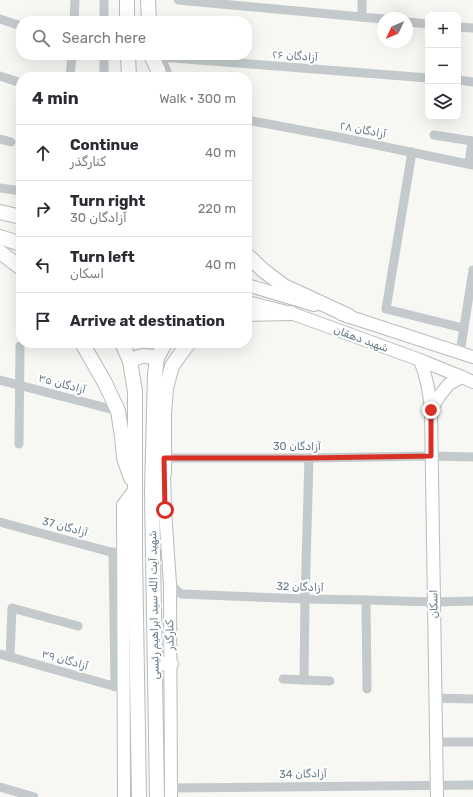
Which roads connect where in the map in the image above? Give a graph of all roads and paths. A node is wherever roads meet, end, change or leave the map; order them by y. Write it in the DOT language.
graph roads {
  1 [pos="75,0"];
  2 [pos="104,0"];
  3 [pos="125,0"];
  4 [pos="148,0"];
  5 [pos="178,0"];
  6 [pos="362,0"];
  7 [pos="74,16"];
  8 [pos="104,16"];
  9 [pos="127,16"];
  10 [pos="149,16"];
  11 [pos="362,18"];
  12 [pos="377,19"];
  13 [pos="0,20"];
  14 [pos="413,23"];
  15 [pos="425,24"];
  16 [pos="16,25"];
  17 [pos="461,27"];
  18 [pos="473,28"];
  19 [pos="72,60"];
  20 [pos="104,60"];
  21 [pos="128,60"];
  22 [pos="154,60"];
  23 [pos="155,60"];
  24 [pos="157,60"];
  25 [pos="204,60"];
  26 [pos="70,72"];
  27 [pos="104,72"];
  28 [pos="128,72"];
  29 [pos="152,72"];
  30 [pos="159,72"];
  31 [pos="165,72"];
  32 [pos="0,76"];
  33 [pos="425,78"];
  34 [pos="461,80"];
  35 [pos="16,81"];
  36 [pos="473,82"];
  37 [pos="252,121"];
  38 [pos="434,135"];
  39 [pos="0,139"];
  40 [pos="472,141"];
  41 [pos="11,142"];
  42 [pos="412,152"];
  43 [pos="471,164"];
  44 [pos="0,188"];
  45 [pos="16,190"];
  46 [pos="0,208"];
  47 [pos="16,208"];
  48 [pos="0,212"];
  49 [pos="16,216"];
  50 [pos="0,237"];
  51 [pos="16,242"];
  52 [pos="0,252"];
  53 [pos="252,260"];
  54 [pos="16,264"];
  55 [pos="473,270"];
  56 [pos="252,287"];
  57 [pos="252,303"];
  58 [pos="291,313"];
  59 [pos="252,314"];
  60 [pos="349,316"];
  61 [pos="464,328"];
  62 [pos="20,348"];
  63 [pos="85,348"];
  64 [pos="124,348"];
  65 [pos="162,348"];
  66 [pos="185,348"];
  67 [pos="460,353"];
  68 [pos="473,357"];
  69 [pos="157,358"];
  70 [pos="420,360"];
  71 [pos="130,361"];
  72 [pos="462,377"];
  73 [pos="0,380"];
  74 [pos="473,382"];
  75 [pos="20,386"];
  76 [pos="431,410"];
  77 [pos="118,411"];
  78 [pos="19,444"];
  79 [pos="431,456"];
  80 [pos="473,457"];
  81 [pos="164,458"];
  82 [pos="309,458"];
  83 [pos="164,473"];
  84 [pos="135,489"];
  85 [pos="152,493"];
  86 [pos="165,510"];
  87 [pos="0,522"];
  88 [pos="118,554"];
  89 [pos="170,584"];
  90 [pos="305,599"];
  91 [pos="366,600"];
  92 [pos="473,601"];
  93 [pos="434,602"];
  94 [pos="78,626"];
  95 [pos="0,654"];
  96 [pos="10,657"];
  97 [pos="154,663"];
  98 [pos="171,664"];
  99 [pos="283,679"];
  100 [pos="304,680"];
  101 [pos="330,681"];
  102 [pos="119,688"];
  103 [pos="367,689"];
  104 [pos="435,698"];
  105 [pos="473,698"];
  106 [pos="436,742"];
  107 [pos="473,742"];
  108 [pos="473,785"];
  109 [pos="0,787"];
  110 [pos="436,791"];
  111 [pos="170,792"];
  112 [pos="34,797"];
  113 [pos="124,797"];
  114 [pos="139,797"];
  115 [pos="157,797"];
  1 -- 7 [label="street"];
  2 -- 8 [label="street"];
  3 -- 9 [label="main road"];
  4 -- 10 [label="main road"];
  5 -- 11 [label="street"];
  6 -- 11 [label="street"];
  11 -- 12 [label="street"];
  13 -- 16 [label="street"];
  14 -- 15 [label="street"];
  17 -- 18 [label="street"];
  19 -- 26 [label="street"];
  20 -- 27 [label="street"];
  21 -- 28 [label="main road"];
  22 -- 29 [label="main road"];
  23 -- 30 [label="main road"];
  24 -- 31 [label="street"];
  25 -- 33 [label="street, ۲۶ آزادگان"];
  32 -- 35 [label="street"];
  34 -- 36 [label="street"];
  37 -- 42 [label="street, ۲۸ آزادگان"];
  38 -- 40 [label="street"];
  39 -- 41 [label="street"];
  40 -- 43 [label="street"];
  42 -- 43 [label="street, ۲۸ آزادگان"];
  42 -- 61 [label="street"];
  44 -- 45 [label="street"];
  46 -- 47 [label="main road"];
  48 -- 49 [label="main road"];
  50 -- 51 [label="main road"];
  52 -- 54 [label="main road"];
  53 -- 60 [label="main road"];
  55 -- 61 [label="street"];
  56 -- 60 [label="street, شهید دهقان"];
  57 -- 58 [label="street, شهید دهقان"];
  58 -- 59 [label="main road"];
  58 -- 70 [label="street, شهید دهقان"];
  60 -- 67 [label="street, شهید دهقان"];
  61 -- 67 [label="street"];
  62 -- 75 [label="street"];
  63 -- 77 [label="main road"];
  64 -- 71 [label="main road, شهید آیت الله سید ابراهیم رئیسی"];
  65 -- 69 [label="main road, شهید آیت الله سید ابراهیم رئیسی"];
  66 -- 81 [label="main road"];
  67 -- 68 [label="street, شهید دهقان"];
  69 -- 71 [label="main road"];
  69 -- 85 [label="main road, شهید آیت الله سید ابراهیم رئیسی"];
  70 -- 72 [label="street, شهید دهقان"];
  70 -- 76 [label="street, اسکان"];
  71 -- 84 [label="main road, شهید آیت الله سید ابراهیم رئیسی"];
  72 -- 74 [label="street, شهید دهقان"];
  72 -- 76 [label="street"];
  73 -- 75 [label="street, آزادگان ۳۵"];
  75 -- 77 [label="street, آزادگان ۳۵"];
  75 -- 78 [label="street"];
  76 -- 79 [label="street, اسکان"];
  77 -- 84 [label="main road"];
  79 -- 80 [label="street, آزادگان 30"];
  79 -- 82 [label="street, آزادگان 30"];
  79 -- 93 [label="street, اسکان"];
  81 -- 82 [label="street, آزادگان 30"];
  81 -- 83 [label="main road"];
  82 -- 90 [label="street"];
  83 -- 85 [label="main road"];
  83 -- 86 [label="street, کنارگذر"];
  84 -- 88 [label="street"];
  84 -- 114 [label="main road, شهید آیت الله سید ابراهیم رئیسی"];
  85 -- 86 [label="main road"];
  85 -- 97 [label="main road, شهید آیت الله سید ابراهیم رئیسی"];
  86 -- 89 [label="street, کنارگذر"];
  87 -- 88 [label="street, آزادگان 37"];
  88 -- 102 [label="street"];
  89 -- 90 [label="street, آزادگان 32"];
  89 -- 98 [label="street, کنارگذر"];
  90 -- 91 [label="street, آزادگان 32"];
  90 -- 100 [label="street"];
  91 -- 93 [label="street, آزادگان 32"];
  91 -- 103 [label="street"];
  92 -- 93 [label="street, آزادگان 32"];
  93 -- 104 [label="street, اسکان"];
  94 -- 96 [label="street"];
  95 -- 96 [label="street, آزادگان ۳۹"];
  96 -- 102 [label="street, آزادگان ۳۹"];
  97 -- 98 [label="main road"];
  97 -- 115 [label="main road, شهید آیت الله سید ابراهیم رئیسی"];
  98 -- 111 [label="street, کنارگذر"];
  99 -- 100 [label="street"];
  100 -- 101 [label="street"];
  102 -- 113 [label="street"];
  104 -- 105 [label="street"];
  104 -- 106 [label="street, اسکان"];
  106 -- 107 [label="street"];
  106 -- 110 [label="street, اسکان"];
  108 -- 110 [label="street, آزادگان 34"];
  109 -- 112 [label="street"];
  110 -- 111 [label="street, آزادگان 34"];
}
